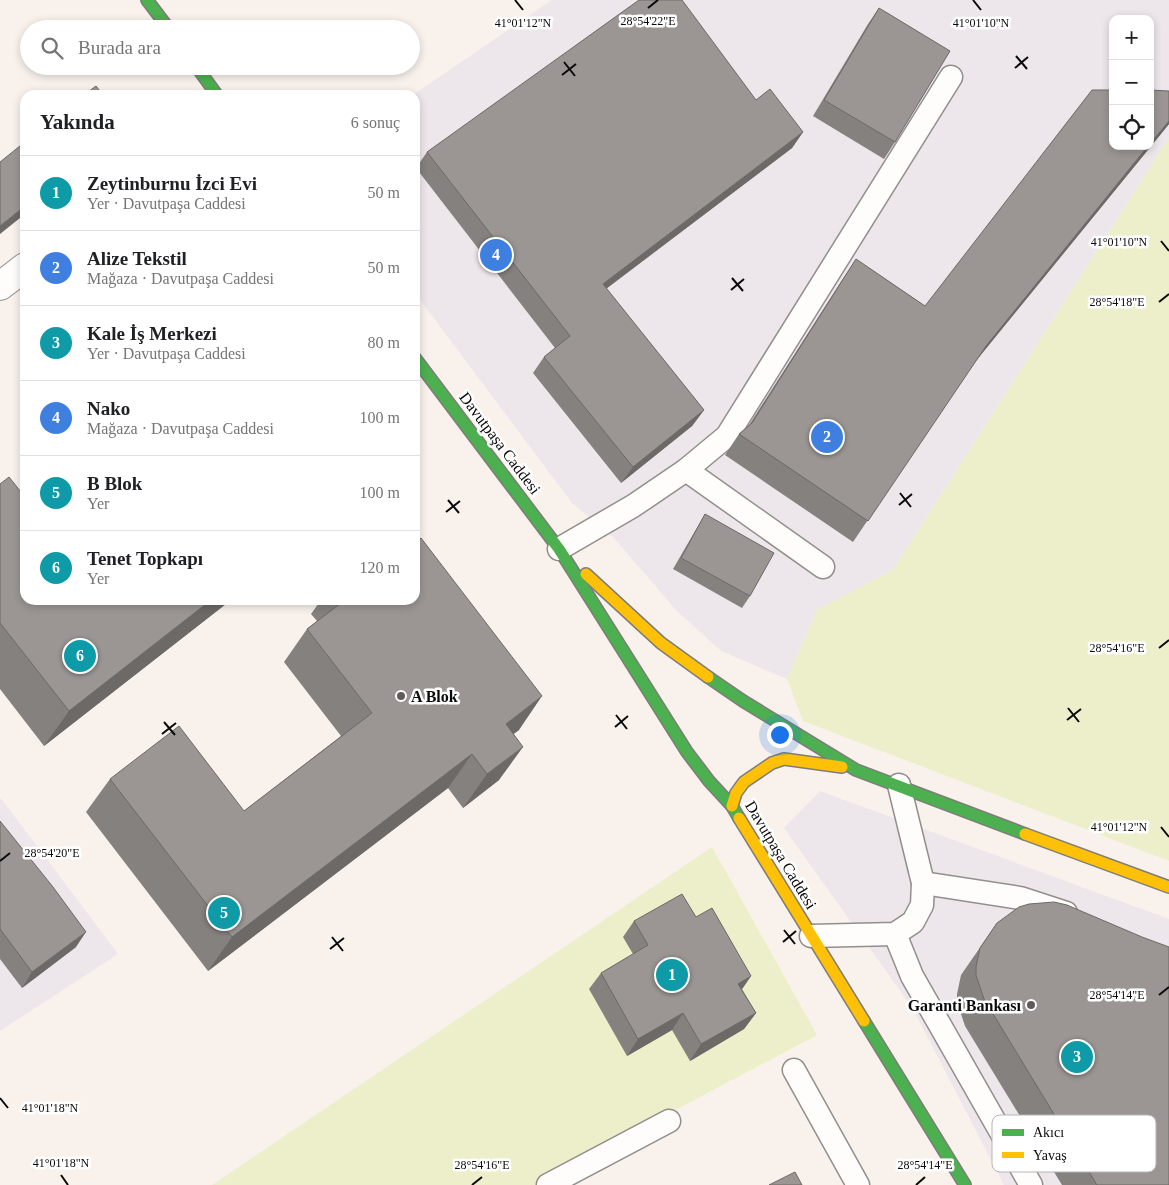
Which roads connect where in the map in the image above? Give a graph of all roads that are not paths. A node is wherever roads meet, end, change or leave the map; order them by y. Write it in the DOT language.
graph roads {
  1 [pos="148,0"];
  2 [pos="162,20"];
  3 [pos="203,75"];
  4 [pos="951,77"];
  5 [pos="213,90"];
  6 [pos="20,271"];
  7 [pos="0,286"];
  8 [pos="420,365"];
  9 [pos="686,470"];
  10 [pos="559,549"];
  11 [pos="823,567"];
  12 [pos="856,770"];
  13 [pos="899,786"];
  14 [pos="732,806"];
  15 [pos="923,883"];
  16 [pos="1169,887"];
  17 [pos="1084,920"];
  18 [pos="895,934"];
  19 [pos="810,936"];
  20 [pos="794,1070"];
  21 [pos="992,1117"];
  22 [pos="668,1121"];
  23 [pos="1024,1172"];
  24 [pos="548,1185"];
  25 [pos="858,1185"];
  26 [pos="965,1185"];
  27 [pos="1031,1185"];
  1 -- 2 [label="main road"];
  3 -- 5 [label="main road"];
  4 -- 9 [label="lane"];
  6 -- 7 [label="street"];
  8 -- 10 [label="main road, Davutpaşa Caddesi"];
  9 -- 10 [label="lane"];
  9 -- 11 [label="lane"];
  10 -- 12 [label="main road, Davutpaşa Caddesi"];
  10 -- 14 [label="main road, Davutpaşa Caddesi"];
  12 -- 13 [label="main road, Davutpaşa Caddesi"];
  12 -- 14 [label="main road"];
  13 -- 15 [label="lane"];
  13 -- 16 [label="main road, Davutpaşa Caddesi"];
  14 -- 19 [label="main road, Davutpaşa Caddesi"];
  15 -- 17 [label="lane"];
  15 -- 18 [label="lane"];
  18 -- 19 [label="lane"];
  18 -- 21 [label="lane"];
  19 -- 26 [label="main road, Davutpaşa Caddesi"];
  20 -- 25 [label="lane"];
  22 -- 24 [label="lane"];
  23 -- 27 [label="lane"];
}
